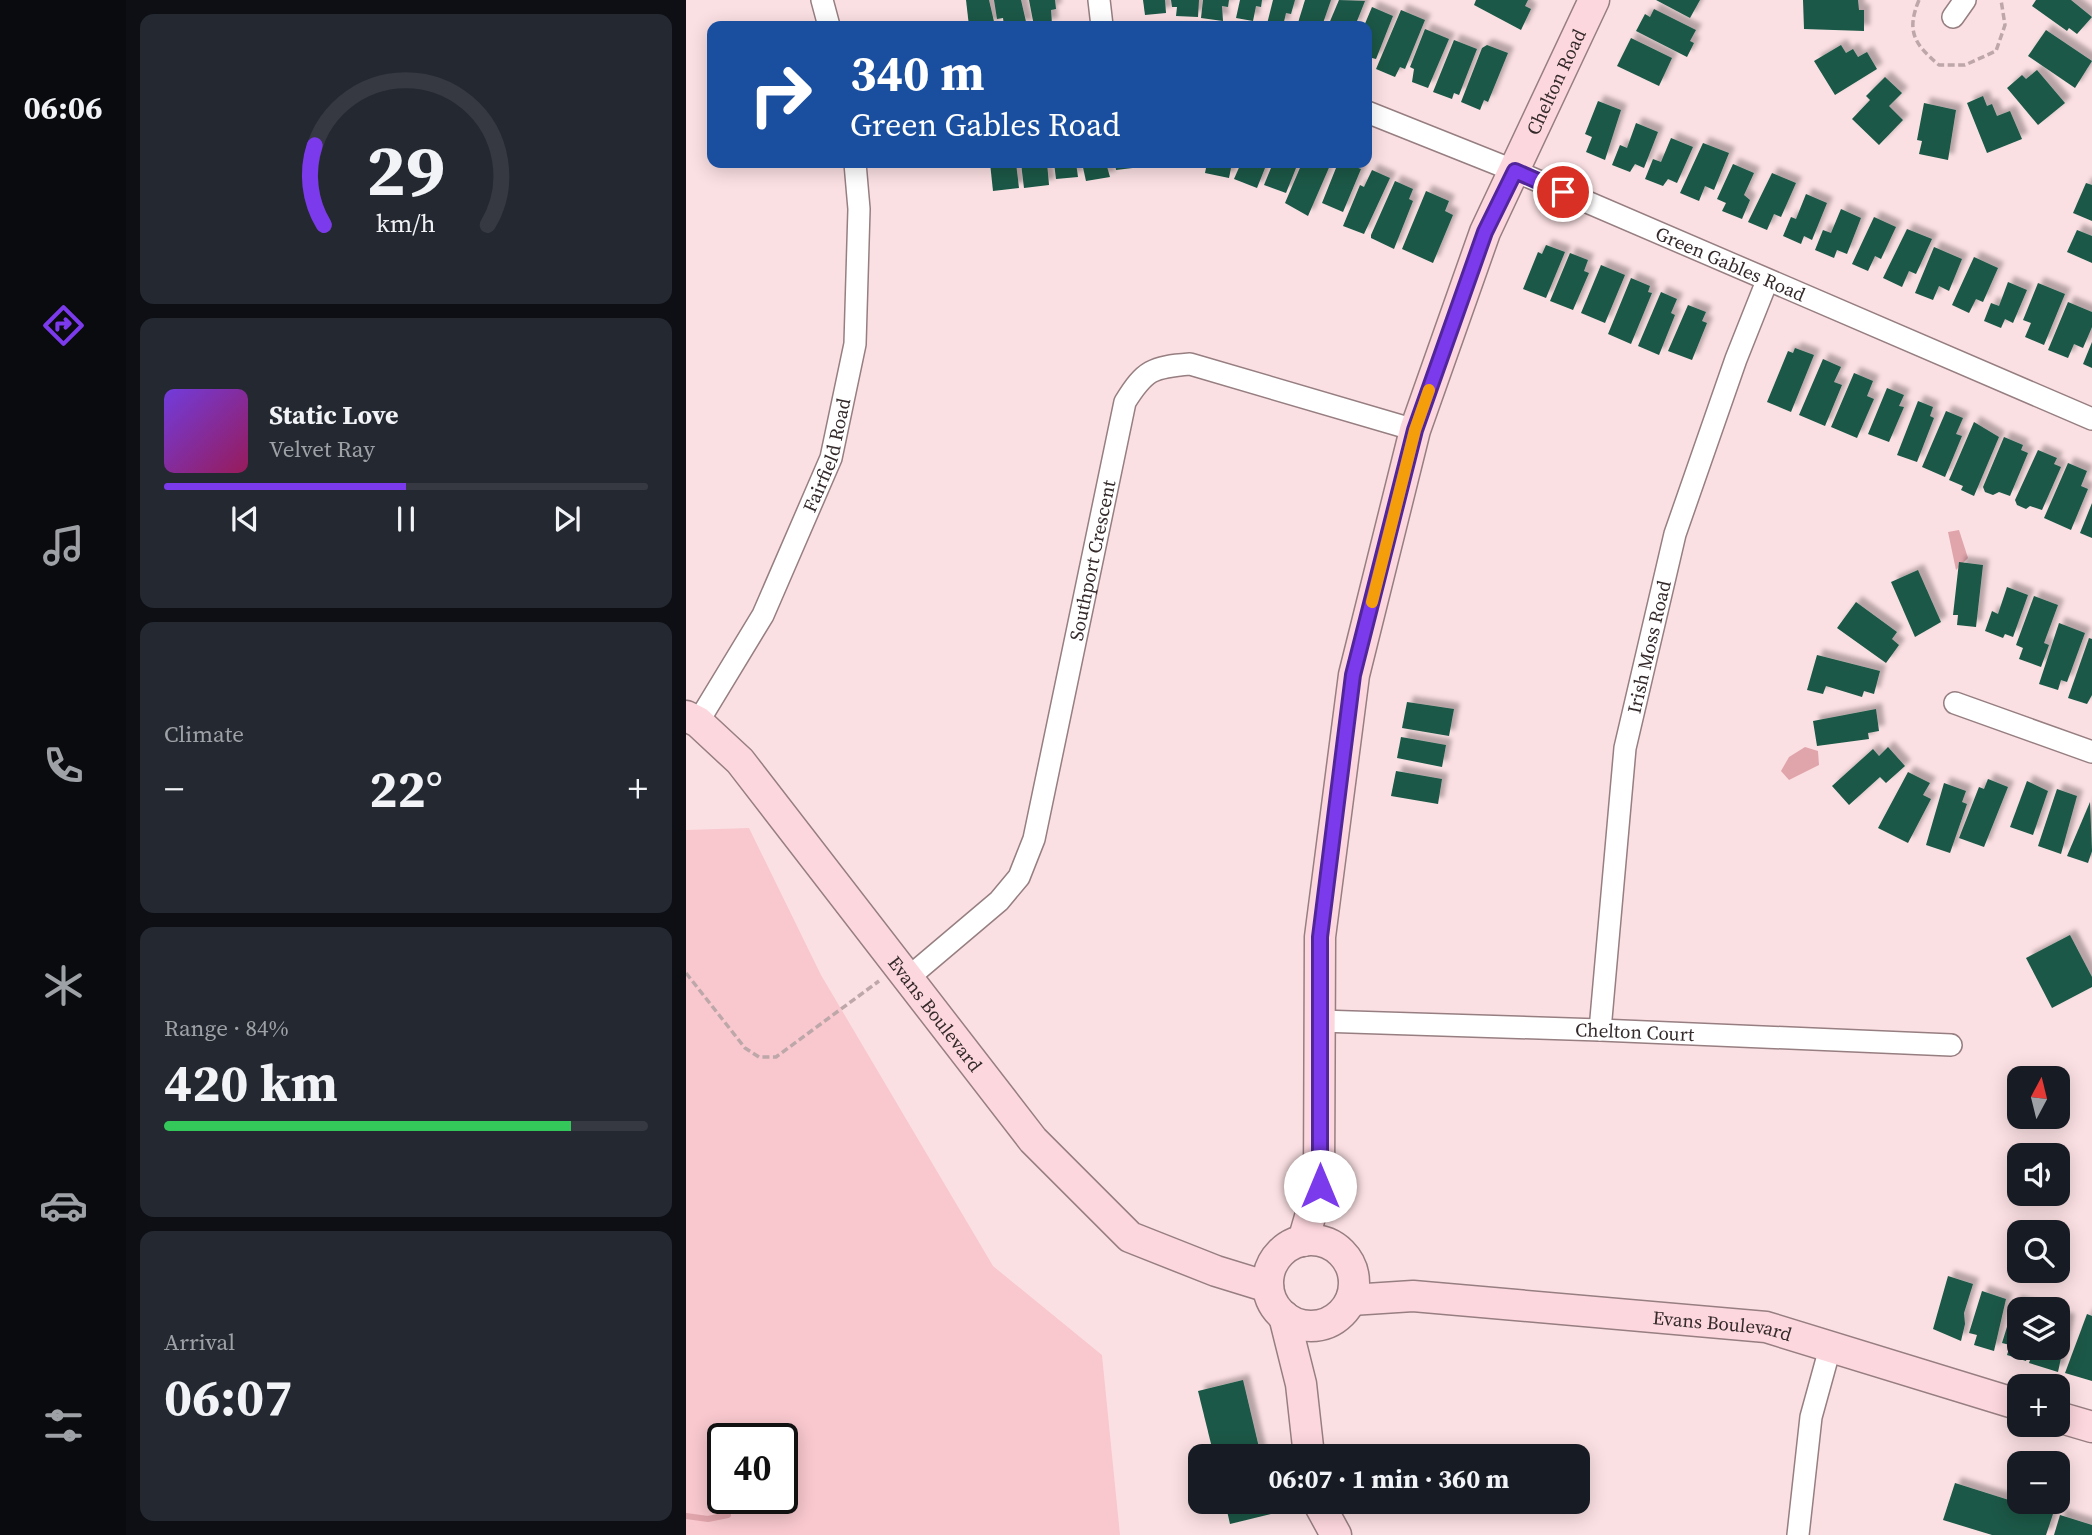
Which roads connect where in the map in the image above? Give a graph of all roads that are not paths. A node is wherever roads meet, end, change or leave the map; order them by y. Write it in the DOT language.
graph roads {
  1 [pos="822,0"];
  2 [pos="1099,0"];
  3 [pos="1594,0"];
  4 [pos="828,21"];
  5 [pos="1101,21"];
  6 [pos="1372,114"];
  7 [pos="855,168"];
  8 [pos="1515,171"];
  9 [pos="1767,281"];
  10 [pos="2092,419"];
  11 [pos="1415,430"];
  12 [pos="1955,703"];
  13 [pos="692,719"];
  14 [pos="2092,752"];
  15 [pos="903,972"];
  16 [pos="1320,1021"];
  17 [pos="1600,1030"];
  18 [pos="1951,1045"];
  19 [pos="1320,1186"];
  20 [pos="1291,1248"];
  21 [pos="1339,1249"];
  22 [pos="1216,1271"];
  23 [pos="1268,1287"];
  24 [pos="1353,1289"];
  25 [pos="1284,1316"];
  26 [pos="1327,1323"];
  27 [pos="1830,1348"];
  28 [pos="1301,1384"];
  29 [pos="2007,1401"];
  30 [pos="2070,1421"];
  31 [pos="2092,1427"];
  32 [pos="1308,1444"];
  33 [pos="1325,1514"];
  34 [pos="1336,1535"];
  35 [pos="1798,1535"];
  1 -- 4 [label="street"];
  2 -- 5 [label="street"];
  3 -- 8 [label="street, Chelton Road"];
  6 -- 8 [label="street, Green Gables Road"];
  7 -- 13 [label="street, Fairfield Road"];
  8 -- 9 [label="street, Green Gables Road"];
  8 -- 11 [label="street, Chelton Road"];
  9 -- 10 [label="street, Green Gables Road"];
  9 -- 17 [label="street, Irish Moss Road"];
  11 -- 15 [label="street, Southport Crescent"];
  11 -- 16 [label="street, Chelton Road"];
  12 -- 14 [label="street"];
  13 -- 15 [label="street, Evans Boulevard"];
  15 -- 22 [label="street, Evans Boulevard"];
  16 -- 17 [label="street, Chelton Court"];
  16 -- 19 [label="street, Chelton Road"];
  17 -- 18 [label="street, Chelton Court"];
  19 -- 20 [label="street, Chelton Road"];
  19 -- 21 [label="street, Chelton Road"];
  20 -- 21 [label="street"];
  20 -- 22 [label="street"];
  20 -- 23 [label="street"];
  21 -- 24 [label="street"];
  22 -- 23 [label="street, Evans Boulevard"];
  23 -- 25 [label="street"];
  24 -- 26 [label="street"];
  24 -- 27 [label="street, Evans Boulevard"];
  25 -- 26 [label="street"];
  25 -- 28 [label="street"];
  26 -- 28 [label="street"];
  27 -- 29 [label="street, Evans Boulevard"];
  27 -- 35 [label="street"];
  28 -- 32 [label="street"];
  30 -- 31 [label="street"];
  33 -- 34 [label="street"];
}
